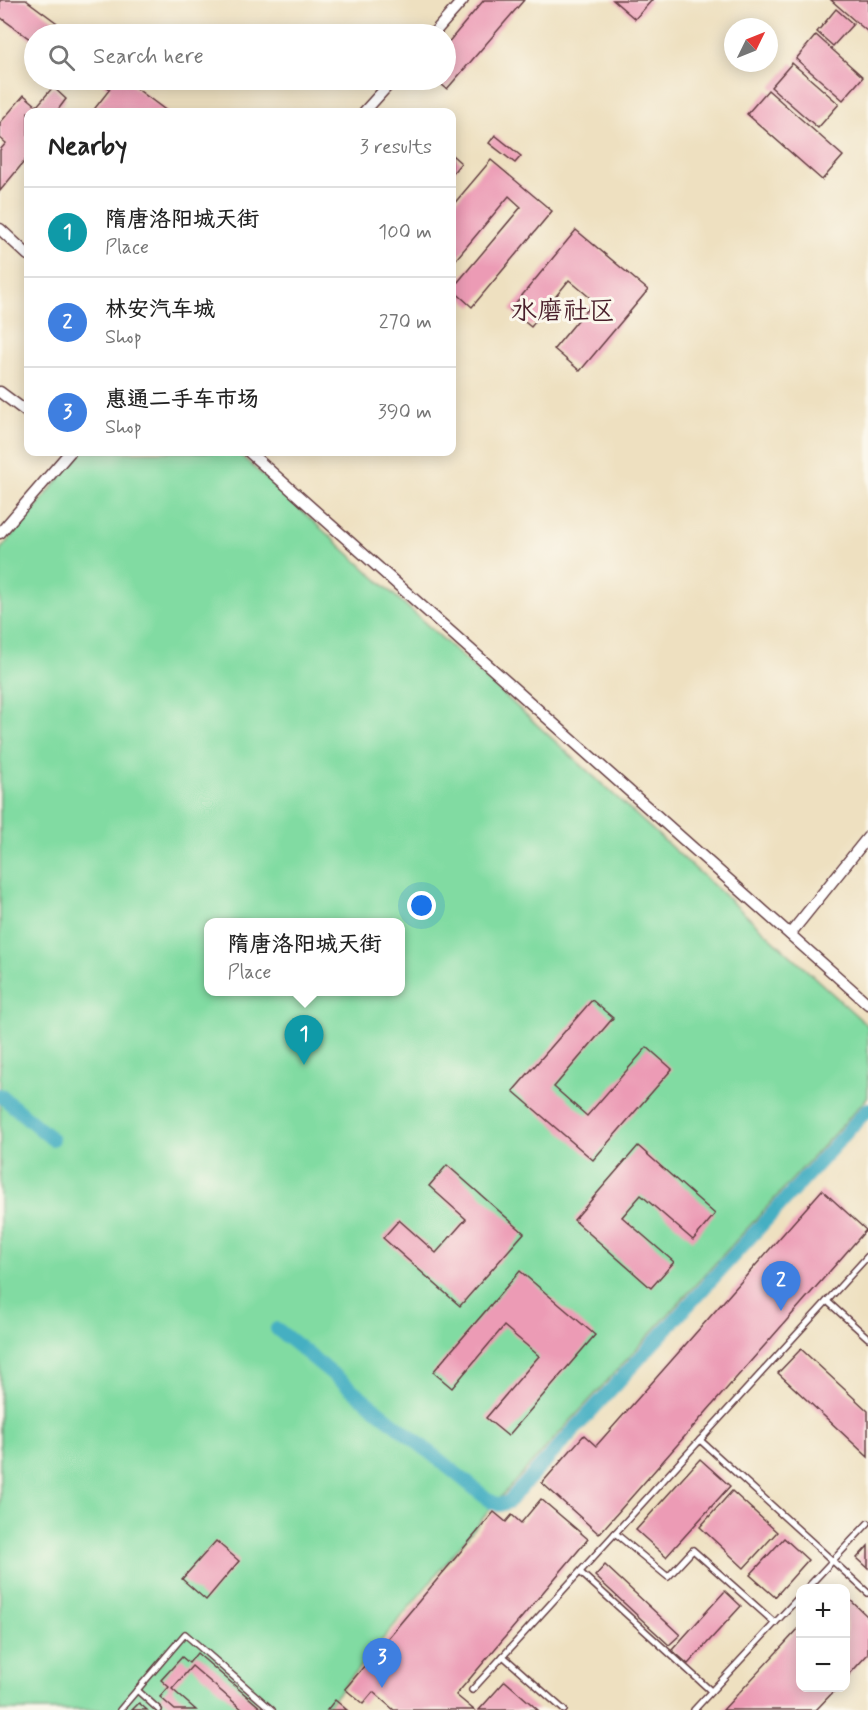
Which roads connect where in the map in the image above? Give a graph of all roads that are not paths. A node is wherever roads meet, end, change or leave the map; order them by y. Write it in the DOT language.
graph roads {
  1 [pos="463,0"];
  2 [pos="442,24"];
  3 [pos="384,90"];
  4 [pos="368,108"];
  5 [pos="0,229"];
  6 [pos="24,251"];
  7 [pos="0,392"];
  8 [pos="24,410"];
  9 [pos="67,456"];
  10 [pos="253,456"];
  11 [pos="0,533"];
  12 [pos="868,837"];
  13 [pos="790,934"];
  14 [pos="868,1004"];
  15 [pos="868,1256"];
  16 [pos="827,1300"];
  17 [pos="868,1338"];
  18 [pos="700,1440"];
  19 [pos="868,1523"];
  20 [pos="615,1533"];
  21 [pos="833,1561"];
  22 [pos="580,1572"];
  23 [pos="811,1584"];
  24 [pos="868,1593"];
  25 [pos="796,1601"];
  26 [pos="775,1623"];
  27 [pos="503,1656"];
  28 [pos="136,1690"];
  29 [pos="472,1690"];
  30 [pos="711,1692"];
  31 [pos="120,1710"];
  32 [pos="159,1710"];
  33 [pos="272,1710"];
  34 [pos="564,1710"];
  35 [pos="694,1710"];
  1 -- 2 [label="street"];
  3 -- 4 [label="street"];
  5 -- 6 [label="street"];
  7 -- 8 [label="street"];
  9 -- 11 [label="street"];
  10 -- 13 [label="street"];
  12 -- 13 [label="street"];
  13 -- 14 [label="street"];
  15 -- 16 [label="lane"];
  16 -- 17 [label="lane"];
  16 -- 18 [label="lane"];
  18 -- 20 [label="lane"];
  18 -- 21 [label="lane"];
  19 -- 21 [label="lane"];
  20 -- 22 [label="lane"];
  20 -- 26 [label="lane"];
  21 -- 23 [label="lane"];
  21 -- 24 [label="lane"];
  22 -- 27 [label="lane"];
  22 -- 30 [label="lane"];
  25 -- 26 [label="lane"];
  26 -- 30 [label="lane"];
  27 -- 29 [label="lane"];
  27 -- 34 [label="lane"];
  28 -- 31 [label="lane"];
  28 -- 32 [label="lane"];
  28 -- 33 [label="lane"];
  30 -- 35 [label="lane"];
}
